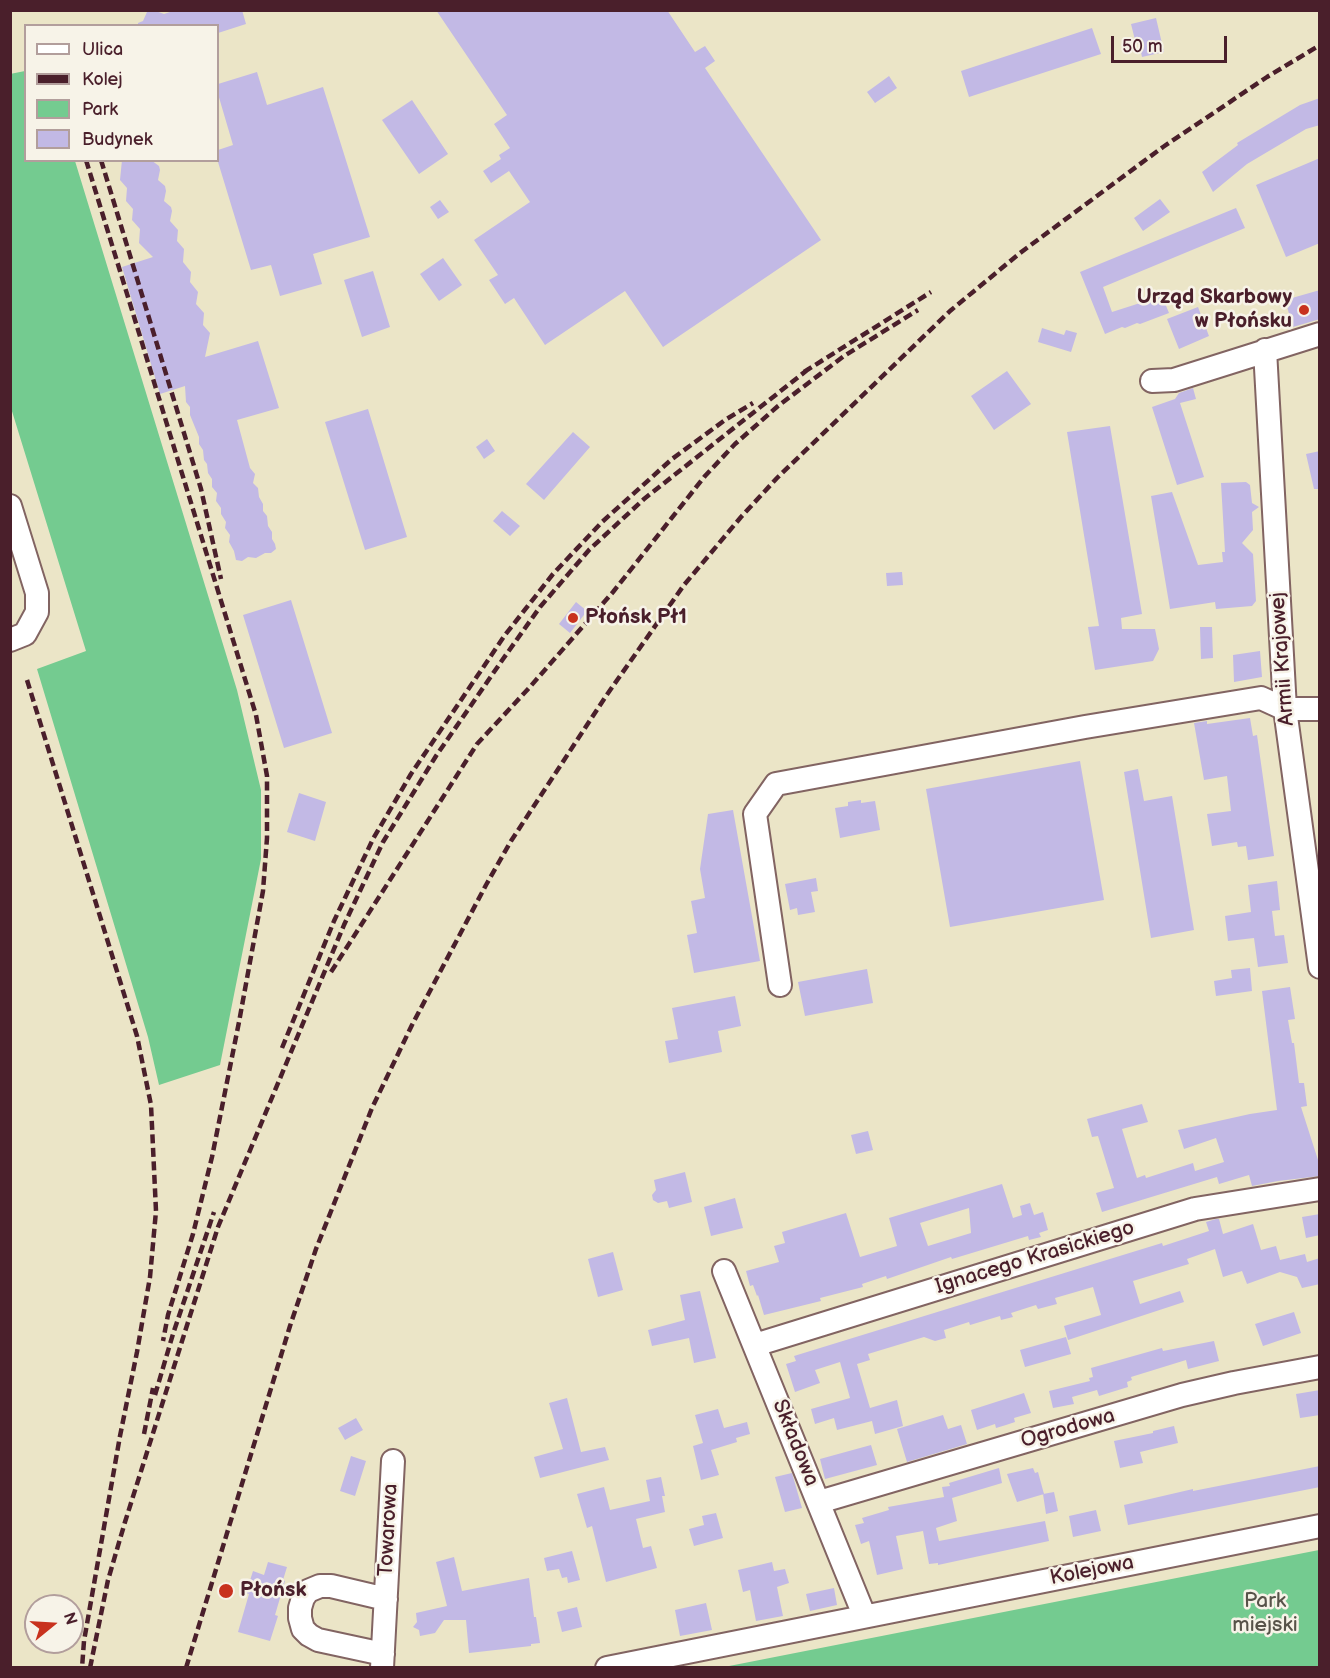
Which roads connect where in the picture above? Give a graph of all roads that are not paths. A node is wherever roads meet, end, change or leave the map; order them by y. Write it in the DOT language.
graph roads {
  1 [pos="1320,334"];
  2 [pos="1265,350"];
  3 [pos="1152,381"];
  4 [pos="10,506"];
  5 [pos="10,640"];
  6 [pos="1285,709"];
  7 [pos="1320,709"];
  8 [pos="1314,889"];
  9 [pos="1320,967"];
  10 [pos="780,985"];
  11 [pos="1320,1189"];
  12 [pos="724,1271"];
  13 [pos="755,1345"];
  14 [pos="1320,1367"];
  15 [pos="393,1461"];
  16 [pos="819,1502"];
  17 [pos="1320,1526"];
  18 [pos="386,1599"];
  19 [pos="864,1615"];
  20 [pos="382,1661"];
  21 [pos="607,1668"];
  1 -- 2 [label="street"];
  2 -- 3 [label="street"];
  2 -- 6 [label="street, Armii Krajowej"];
  4 -- 5 [label="street"];
  6 -- 7 [label="street"];
  6 -- 8 [label="street, Armii Krajowej"];
  6 -- 10 [label="street"];
  8 -- 9 [label="street, Armii Krajowej"];
  11 -- 13 [label="street, Ignacego Krasickiego"];
  12 -- 13 [label="street, Składowa"];
  13 -- 16 [label="street, Składowa"];
  14 -- 16 [label="street, Ogrodowa"];
  15 -- 18 [label="street, Towarowa"];
  16 -- 19 [label="street, Składowa"];
  17 -- 19 [label="street, Kolejowa"];
  18 -- 20 [label="street, Towarowa"];
  18 -- 20 [label="street, Towarowa"];
  19 -- 21 [label="street, Kolejowa"];
}
